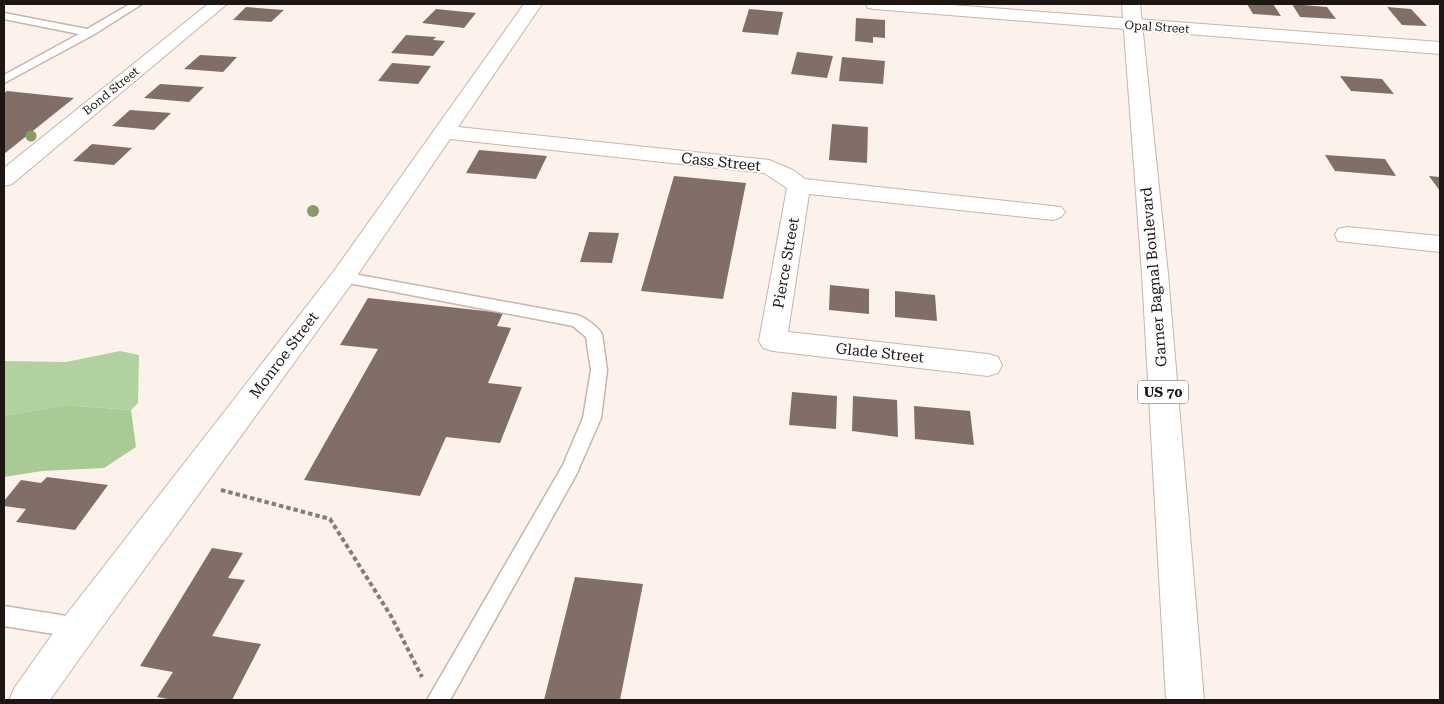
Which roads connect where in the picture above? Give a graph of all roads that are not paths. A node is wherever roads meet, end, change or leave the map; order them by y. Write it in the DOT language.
graph roads {
  1 [pos="137,4"];
  2 [pos="218,4"];
  3 [pos="533,4"];
  4 [pos="874,4"];
  5 [pos="1131,14"];
  6 [pos="4,16"];
  7 [pos="89,32"];
  8 [pos="1440,48"];
  9 [pos="4,80"];
  10 [pos="443,132"];
  11 [pos="4,179"];
  12 [pos="799,186"];
  13 [pos="1053,212"];
  14 [pos="1347,234"];
  15 [pos="1440,244"];
  16 [pos="343,277"];
  17 [pos="772,341"];
  18 [pos="988,365"];
  19 [pos="4,616"];
  20 [pos="79,628"];
  21 [pos="28,700"];
  22 [pos="438,700"];
  23 [pos="1184,700"];
  1 -- 7 [label="lane"];
  2 -- 11 [label="main road, Bond Street"];
  3 -- 10 [label="main road, Monroe Street"];
  4 -- 5 [label="main road, Opal Street"];
  5 -- 8 [label="main road, Opal Street"];
  5 -- 23 [label="main road, Garner Bagnal Boulevard / US 70"];
  6 -- 7 [label="lane"];
  7 -- 9 [label="lane"];
  10 -- 12 [label="main road, Cass Street"];
  10 -- 16 [label="main road, Monroe Street"];
  12 -- 13 [label="main road, Cass Street"];
  12 -- 17 [label="main road, Pierce Street"];
  14 -- 15 [label="main road"];
  16 -- 20 [label="main road, Monroe Street"];
  16 -- 22 [label="lane"];
  17 -- 18 [label="main road, Glade Street"];
  19 -- 20 [label="lane"];
  20 -- 21 [label="main road, Monroe Street"];
}
